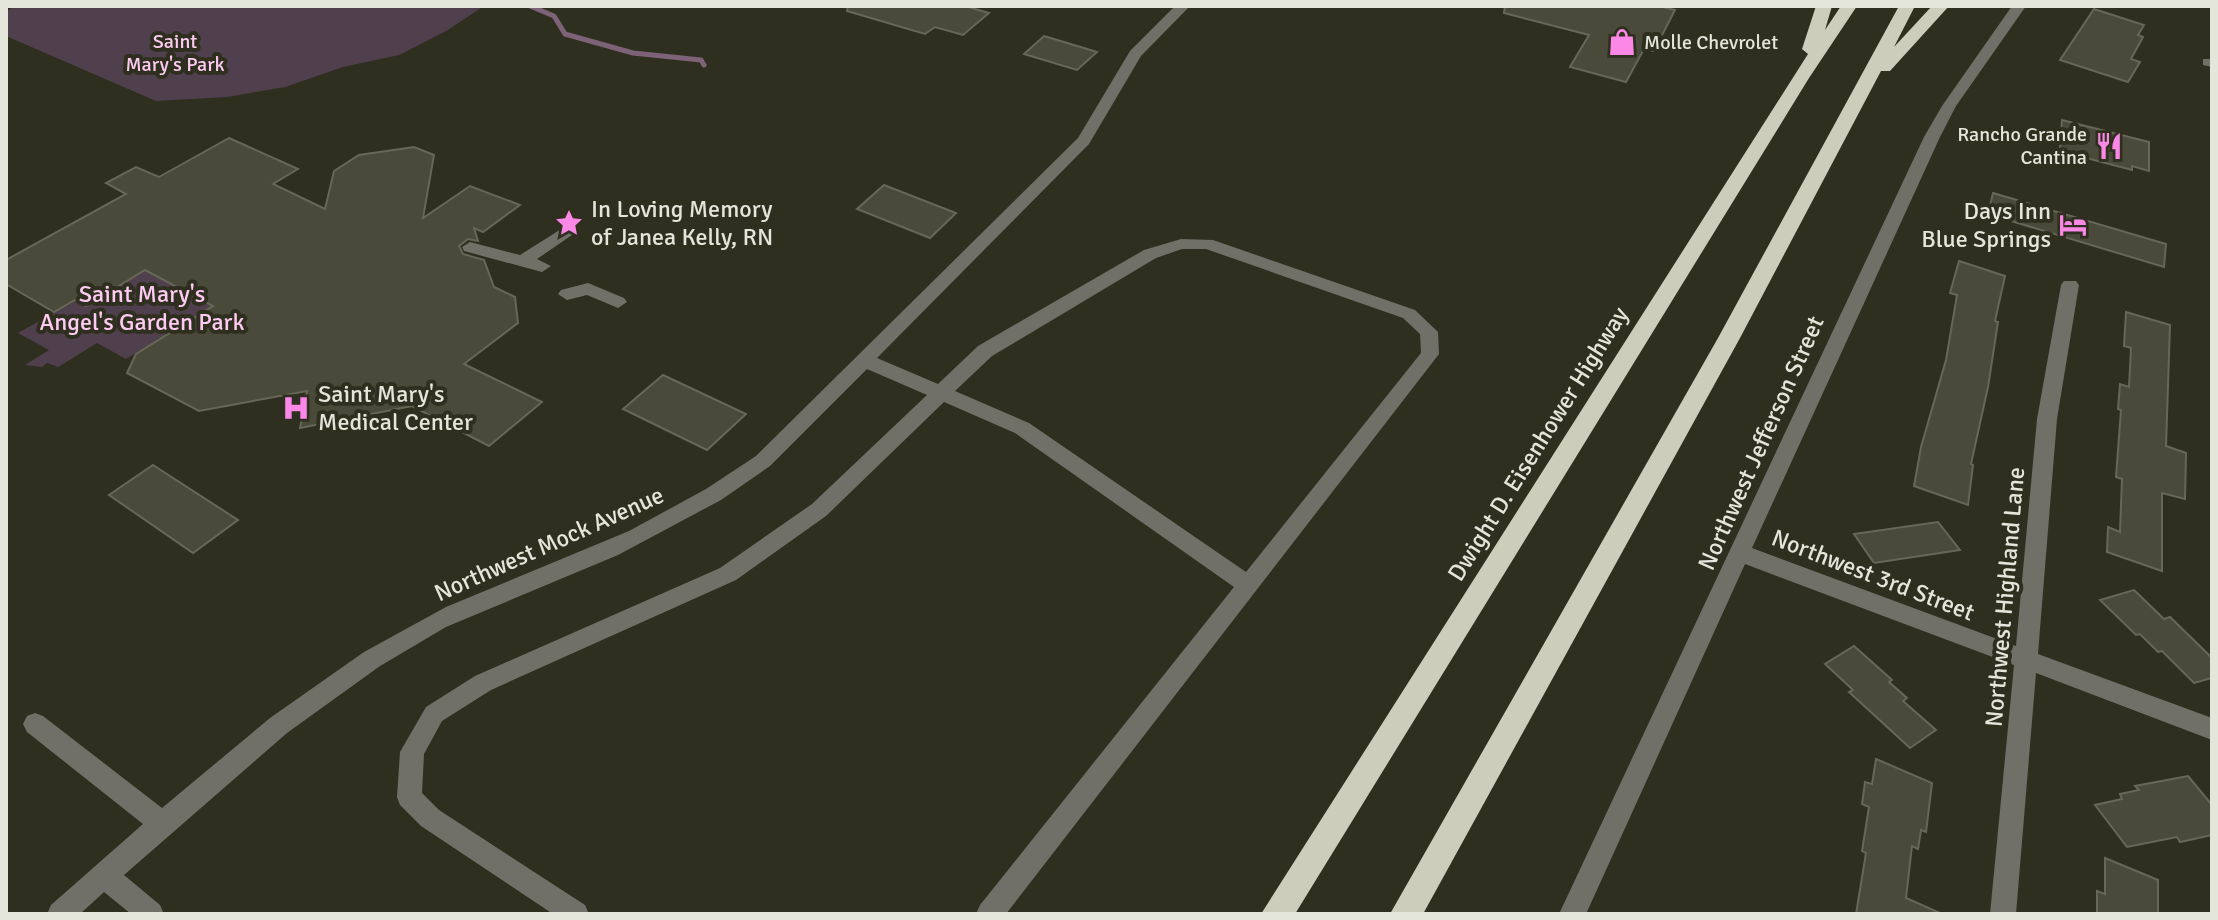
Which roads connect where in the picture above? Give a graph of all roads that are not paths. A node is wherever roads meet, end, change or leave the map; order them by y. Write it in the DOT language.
graph roads {
  1 [pos="1183,6"];
  2 [pos="1824,6"];
  3 [pos="1849,6"];
  4 [pos="1907,6"];
  5 [pos="1941,6"];
  6 [pos="2019,6"];
  7 [pos="1800,78"];
  8 [pos="1858,95"];
  9 [pos="566,231"];
  10 [pos="470,247"];
  11 [pos="2070,285"];
  12 [pos="567,294"];
  13 [pos="618,302"];
  14 [pos="864,360"];
  15 [pos="940,392"];
  16 [pos="1741,553"];
  17 [pos="1248,585"];
  18 [pos="2027,661"];
  19 [pos="35,724"];
  20 [pos="2212,729"];
  21 [pos="163,824"];
  22 [pos="104,875"];
  23 [pos="60,914"];
  24 [pos="151,914"];
  25 [pos="576,914"];
  26 [pos="989,914"];
  27 [pos="1277,914"];
  28 [pos="1406,914"];
  29 [pos="1572,914"];
  30 [pos="2003,914"];
  1 -- 14 [label="street, Northwest Mock Avenue"];
  2 -- 7 [label="highway"];
  3 -- 7 [label="highway, Dwight D. Eisenhower Highway"];
  4 -- 8 [label="highway"];
  5 -- 8 [label="highway"];
  6 -- 16 [label="street, Northwest Jefferson Street"];
  7 -- 27 [label="highway, Dwight D. Eisenhower Highway"];
  8 -- 28 [label="highway"];
  9 -- 10 [label="street"];
  11 -- 18 [label="street, Northwest Highland Lane"];
  12 -- 13 [label="street"];
  14 -- 15 [label="street"];
  14 -- 21 [label="street, Northwest Mock Avenue"];
  15 -- 17 [label="street"];
  15 -- 17 [label="street"];
  15 -- 25 [label="street"];
  16 -- 18 [label="street, Northwest 3rd Street"];
  16 -- 29 [label="street, Northwest Jefferson Street"];
  17 -- 26 [label="street"];
  18 -- 20 [label="street, Northwest 3rd Street"];
  18 -- 30 [label="street, Northwest Highland Lane"];
  19 -- 21 [label="street"];
  21 -- 22 [label="street, Northwest Mock Avenue"];
  22 -- 23 [label="street, Northwest Mock Avenue"];
  22 -- 24 [label="street"];
}
